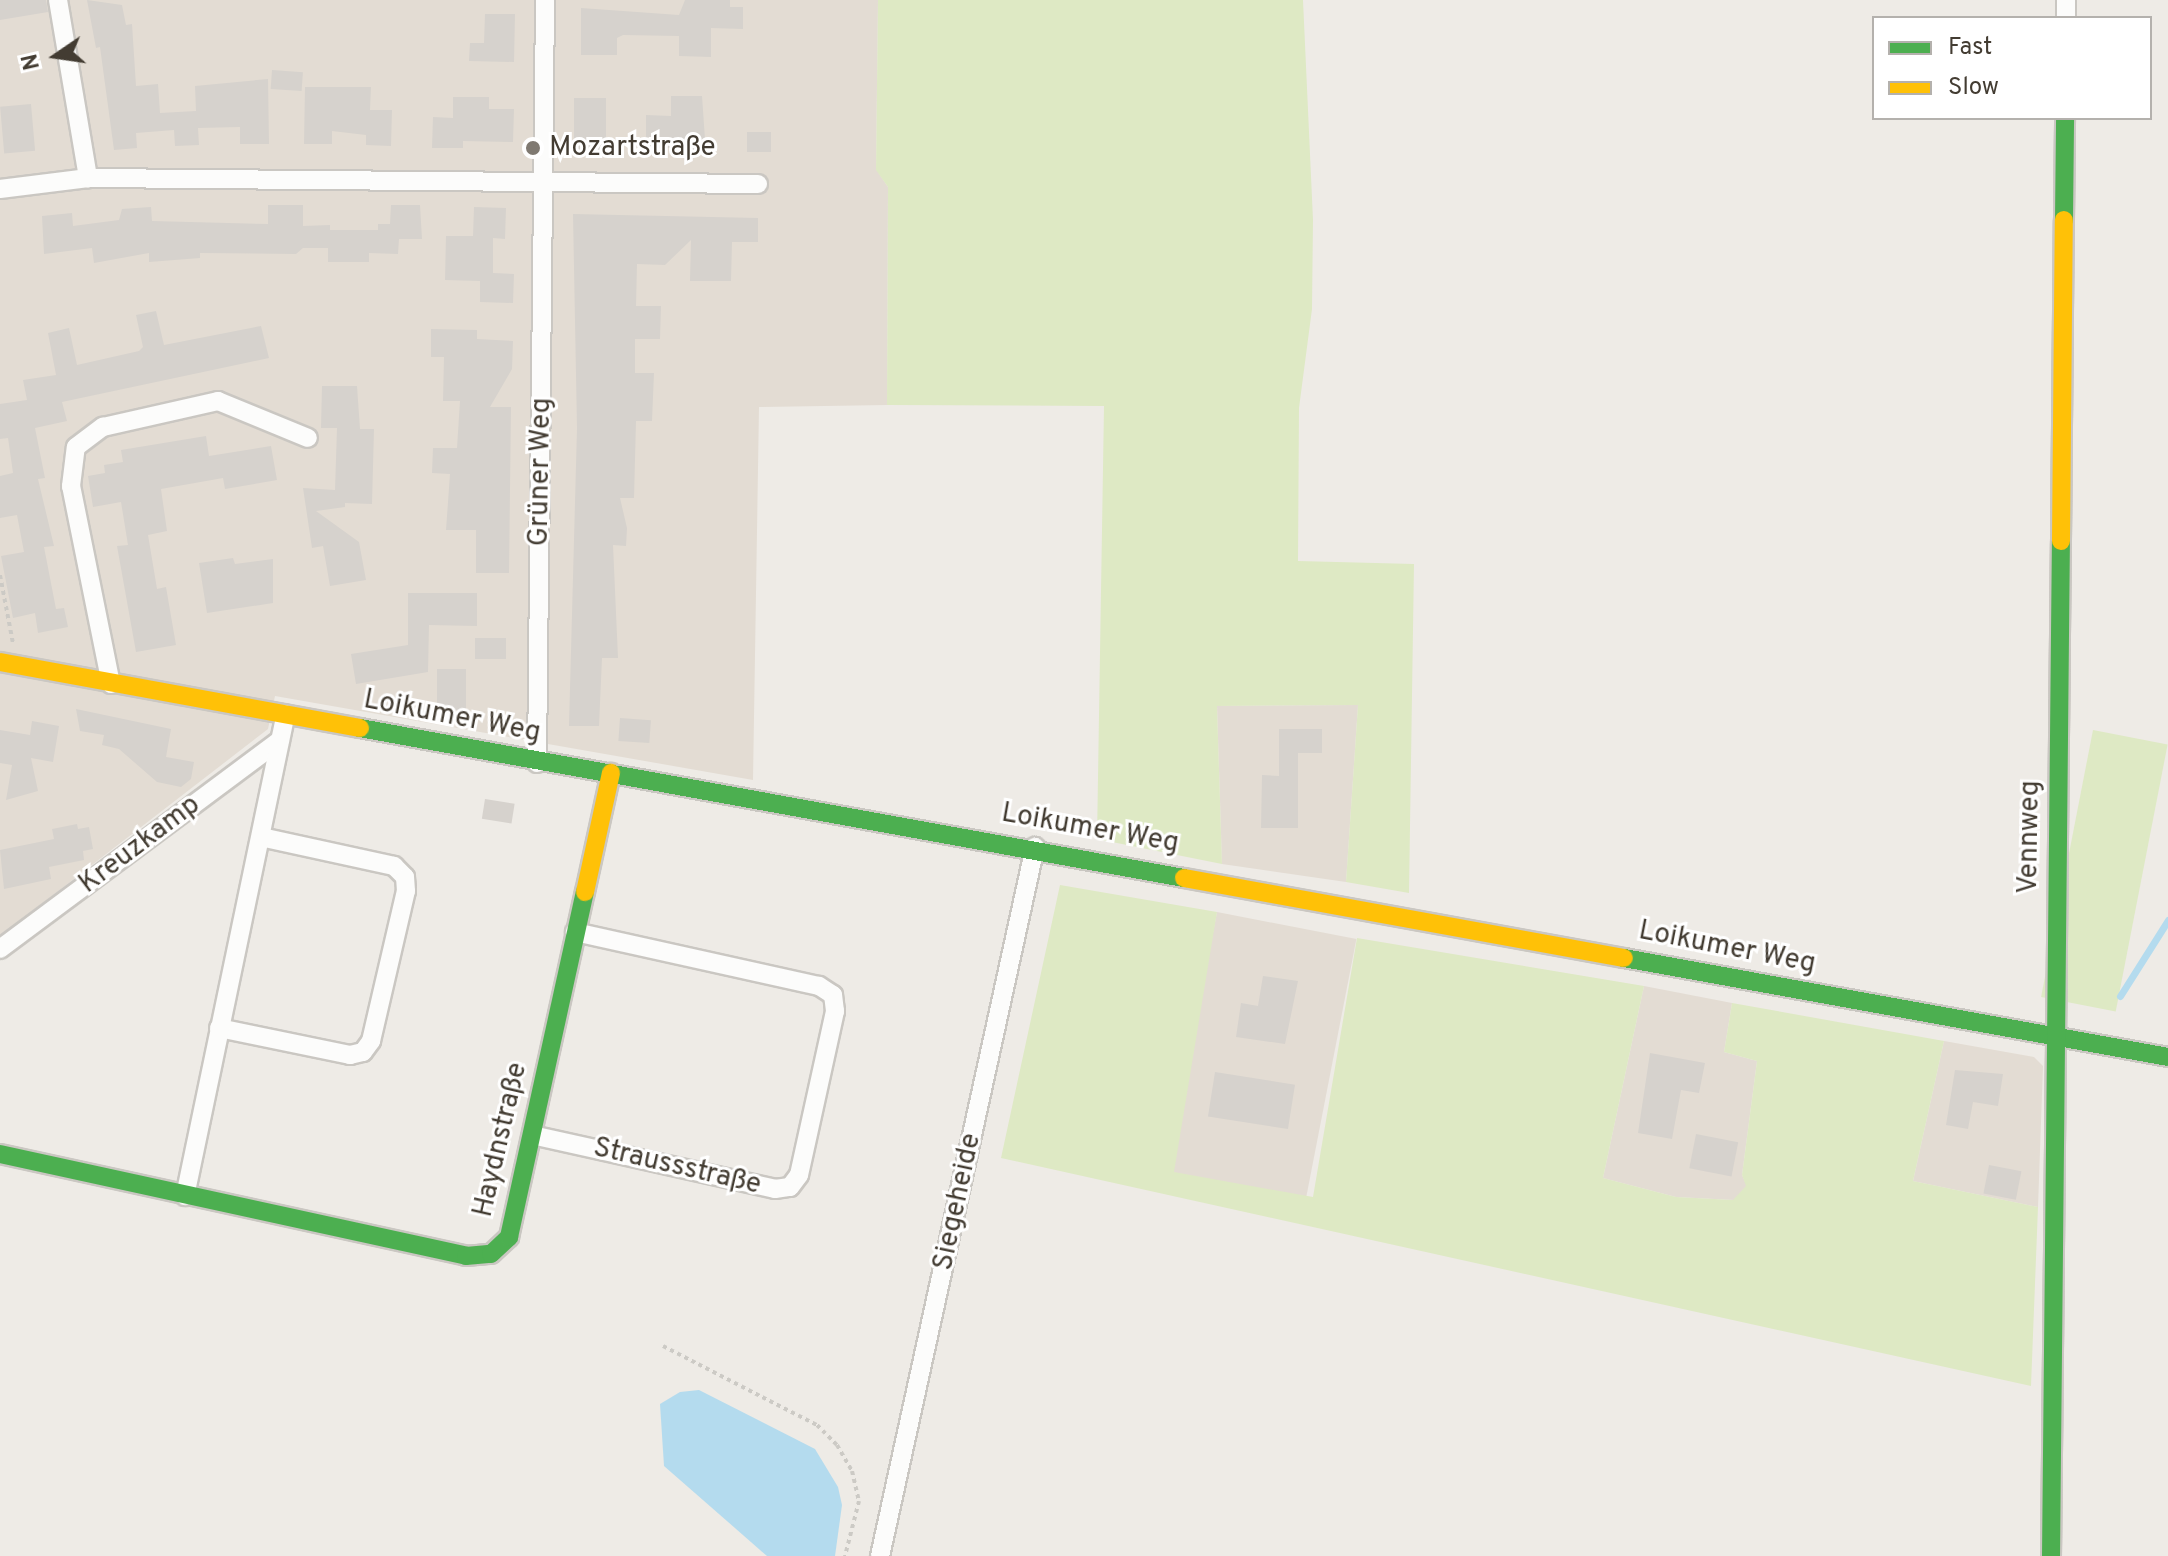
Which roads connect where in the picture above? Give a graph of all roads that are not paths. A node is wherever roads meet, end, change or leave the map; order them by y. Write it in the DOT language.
graph roads {
  1 [pos="58,0"];
  2 [pos="545,0"];
  3 [pos="2065,120"];
  4 [pos="88,178"];
  5 [pos="545,182"];
  6 [pos="758,184"];
  7 [pos="0,189"];
  8 [pos="308,438"];
  9 [pos="9,664"];
  10 [pos="111,684"];
  11 [pos="286,714"];
  12 [pos="280,740"];
  13 [pos="537,763"];
  14 [pos="611,773"];
  15 [pos="261,837"];
  16 [pos="1035,847"];
  17 [pos="575,932"];
  18 [pos="0,949"];
  19 [pos="219,1028"];
  20 [pos="2056,1038"];
  21 [pos="2168,1057"];
  22 [pos="532,1135"];
  23 [pos="0,1154"];
  24 [pos="185,1196"];
  25 [pos="880,1556"];
  26 [pos="2051,1556"];
  1 -- 4 [label="street"];
  2 -- 5 [label="street, Grüner Weg"];
  3 -- 20 [label="street, Vennweg"];
  4 -- 5 [label="street"];
  4 -- 7 [label="street"];
  5 -- 6 [label="street"];
  5 -- 13 [label="street, Grüner Weg"];
  8 -- 10 [label="street"];
  9 -- 10 [label="street, Loikumer Weg"];
  10 -- 11 [label="street, Loikumer Weg"];
  11 -- 12 [label="street"];
  11 -- 13 [label="street, Loikumer Weg"];
  12 -- 15 [label="street"];
  12 -- 18 [label="street, Kreuzkamp"];
  13 -- 14 [label="street, Loikumer Weg"];
  14 -- 16 [label="street, Loikumer Weg"];
  14 -- 17 [label="street, Haydnstraße"];
  15 -- 19 [label="street"];
  15 -- 19 [label="street"];
  16 -- 20 [label="street, Loikumer Weg"];
  16 -- 25 [label="street, Siegeheide"];
  17 -- 22 [label="street, Haydnstraße"];
  17 -- 22 [label="street, Straussstraße"];
  19 -- 24 [label="street"];
  20 -- 21 [label="street, Loikumer Weg"];
  20 -- 26 [label="street, Vennweg"];
  22 -- 24 [label="street, Haydnstraße"];
  23 -- 24 [label="street, Haydnstraße"];
}
